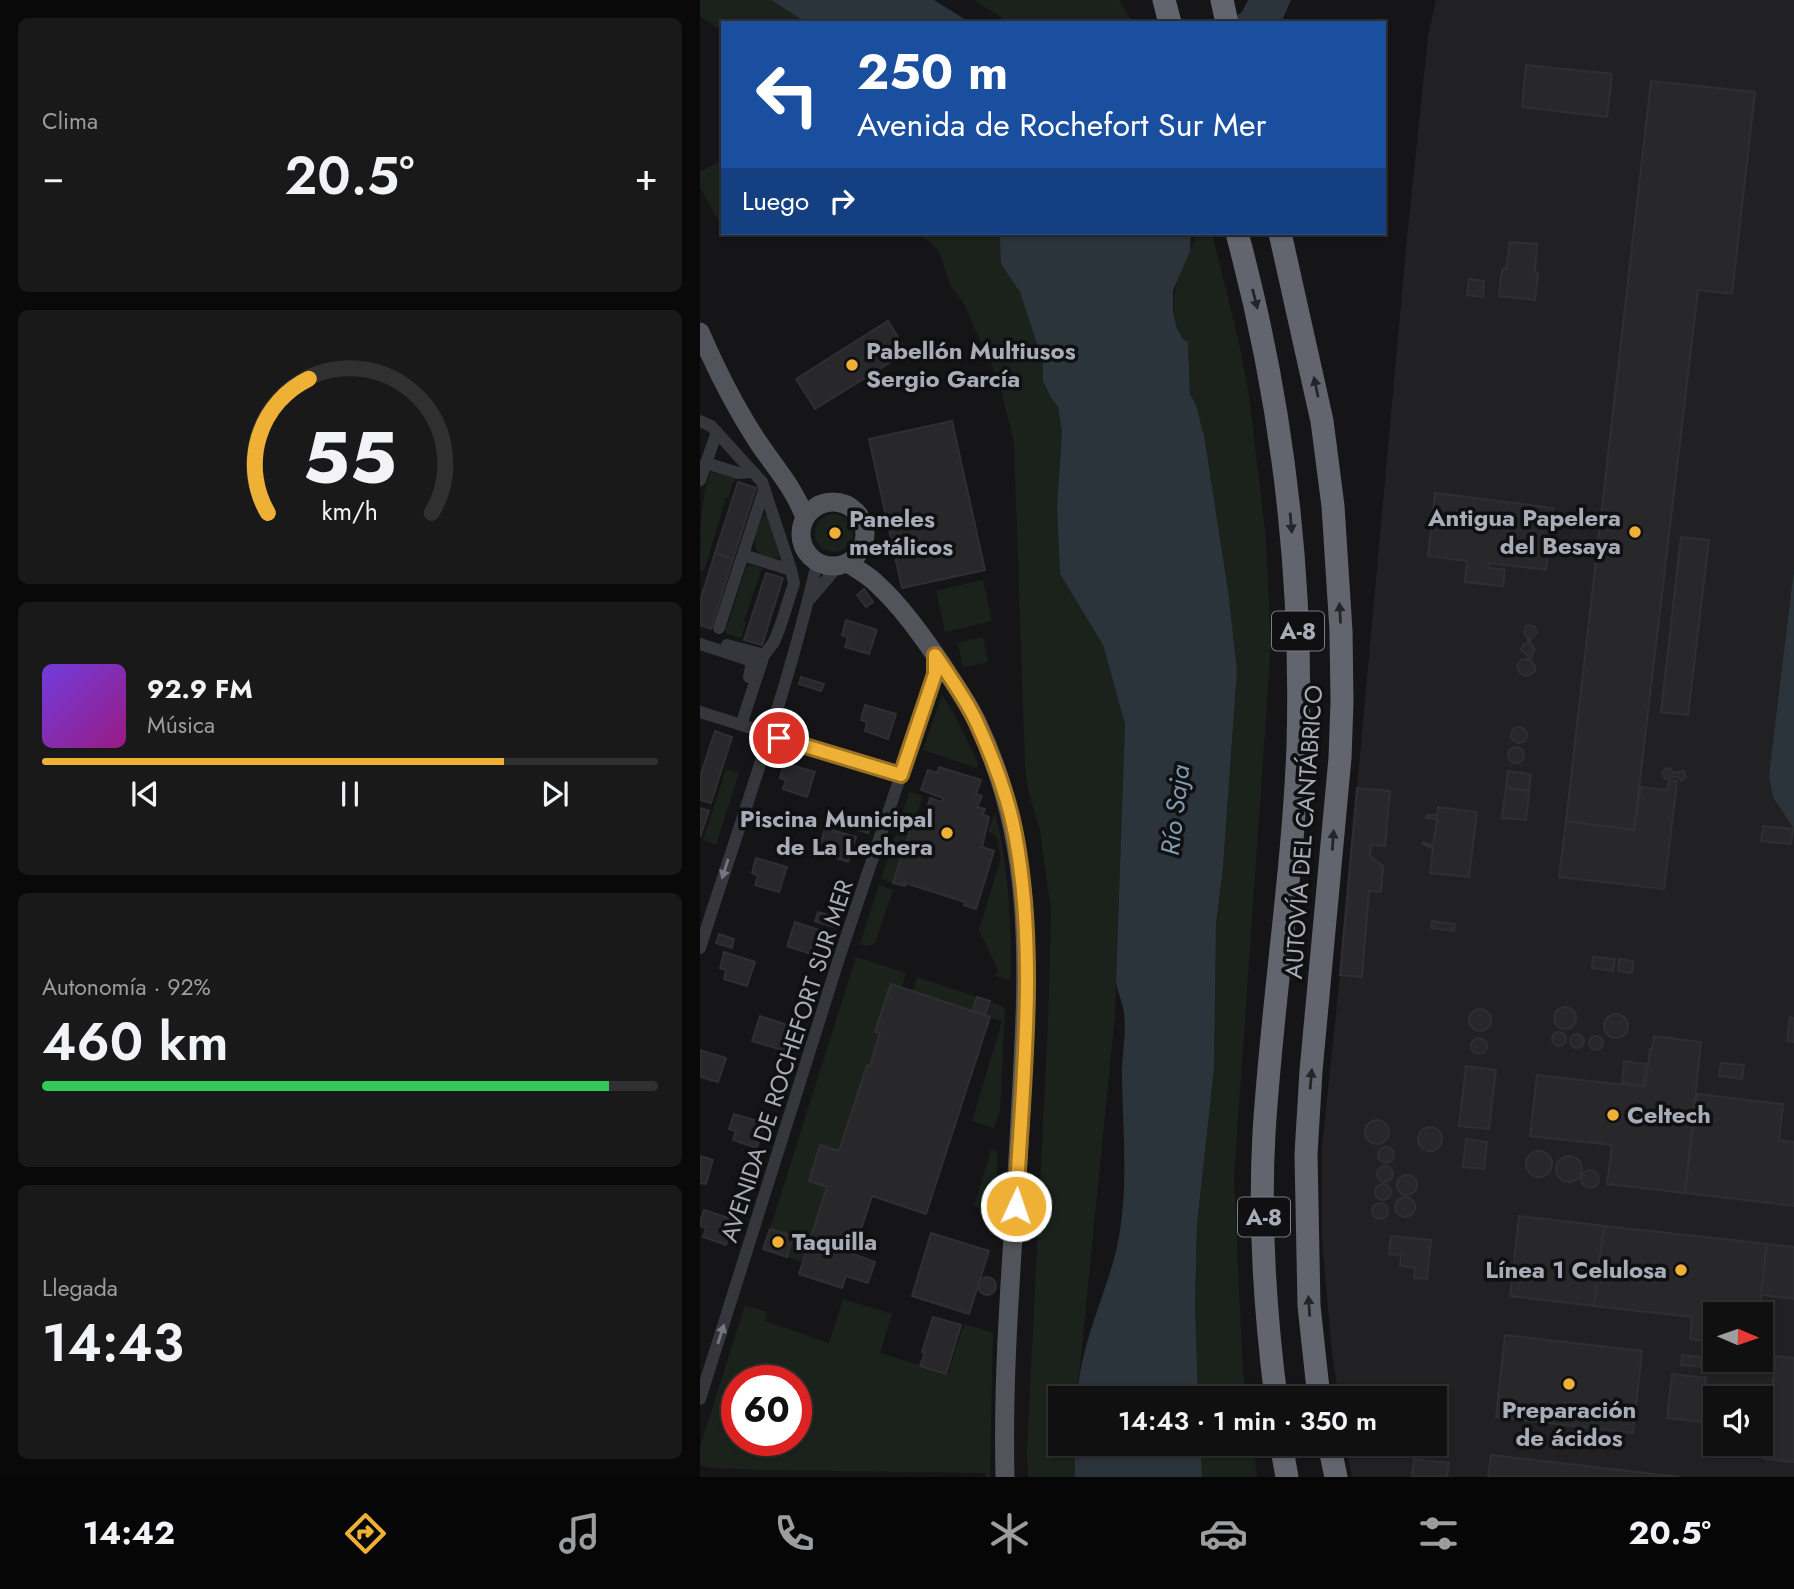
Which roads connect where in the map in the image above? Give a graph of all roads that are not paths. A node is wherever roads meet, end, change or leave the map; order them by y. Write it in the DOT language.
graph roads {
  1 [pos="1164,0"];
  2 [pos="1180,0"];
  3 [pos="1222,0"];
  4 [pos="1235,0"];
  5 [pos="1169,21"];
  6 [pos="1185,21"];
  7 [pos="1227,21"];
  8 [pos="1239,21"];
  9 [pos="1238,235"];
  10 [pos="1280,235"];
  11 [pos="700,332"];
  12 [pos="700,421"];
  13 [pos="717,432"];
  14 [pos="706,463"];
  15 [pos="751,472"];
  16 [pos="700,480"];
  17 [pos="786,480"];
  18 [pos="765,490"];
  19 [pos="829,502"];
  20 [pos="805,518"];
  21 [pos="863,546"];
  22 [pos="743,555"];
  23 [pos="817,563"];
  24 [pos="843,565"];
  25 [pos="792,570"];
  26 [pos="878,584"];
  27 [pos="808,601"];
  28 [pos="719,628"];
  29 [pos="700,636"];
  30 [pos="700,644"];
  31 [pos="764,655"];
  32 [pos="935,655"];
  33 [pos="700,710"];
  34 [pos="741,725"];
  35 [pos="768,734"];
  36 [pos="901,775"];
  37 [pos="700,947"];
  38 [pos="1272,1035"];
  39 [pos="1262,1386"];
  40 [pos="1274,1386"];
  41 [pos="1318,1386"];
  42 [pos="700,1399"];
  43 [pos="1271,1456"];
  44 [pos="1283,1456"];
  45 [pos="1328,1456"];
  46 [pos="1330,1456"];
  47 [pos="1004,1477"];
  48 [pos="1274,1477"];
  49 [pos="1287,1477"];
  50 [pos="1331,1477"];
  51 [pos="1336,1477"];
  1 -- 5 [label="highway"];
  2 -- 6 [label="highway"];
  3 -- 7 [label="highway"];
  4 -- 8 [label="highway"];
  9 -- 38 [label="highway, AUTOVÍA DEL CANTÁBRICO / A-8, one-way"];
  41 -- 10 [label="highway, AUTOVÍA DEL CANTÁBRICO / A-8, one-way"];
  11 -- 17 [label="main road"];
  12 -- 13 [label="street"];
  13 -- 14 [label="street"];
  13 -- 15 [label="street"];
  14 -- 15 [label="street"];
  14 -- 16 [label="street"];
  15 -- 18 [label="street"];
  17 -- 19 [label="main road"];
  17 -- 20 [label="main road"];
  18 -- 22 [label="street"];
  18 -- 25 [label="street"];
  19 -- 20 [label="main road"];
  19 -- 21 [label="main road"];
  20 -- 23 [label="main road"];
  21 -- 24 [label="main road"];
  21 -- 26 [label="main road"];
  22 -- 25 [label="street"];
  22 -- 28 [label="street"];
  23 -- 24 [label="main road"];
  23 -- 27 [label="street"];
  24 -- 26 [label="main road"];
  24 -- 27 [label="street"];
  25 -- 31 [label="street"];
  26 -- 32 [label="main road"];
  27 -- 35 [label="street"];
  29 -- 31 [label="street"];
  30 -- 33 [label="street"];
  31 -- 34 [label="street"];
  32 -- 36 [label="street, AVENIDA DE ROCHEFORT SUR MER"];
  32 -- 47 [label="main road"];
  33 -- 34 [label="street"];
  34 -- 35 [label="street"];
  35 -- 36 [label="street"];
  35 -- 37 [label="street, one-way"];
  42 -- 36 [label="street, AVENIDA DE ROCHEFORT SUR MER, one-way"];
  38 -- 39 [label="highway"];
  38 -- 40 [label="highway, AUTOVÍA DEL CANTÁBRICO / A-8"];
  43 -- 48 [label="highway"];
  44 -- 49 [label="highway"];
  45 -- 50 [label="highway"];
  46 -- 51 [label="highway"];
}
